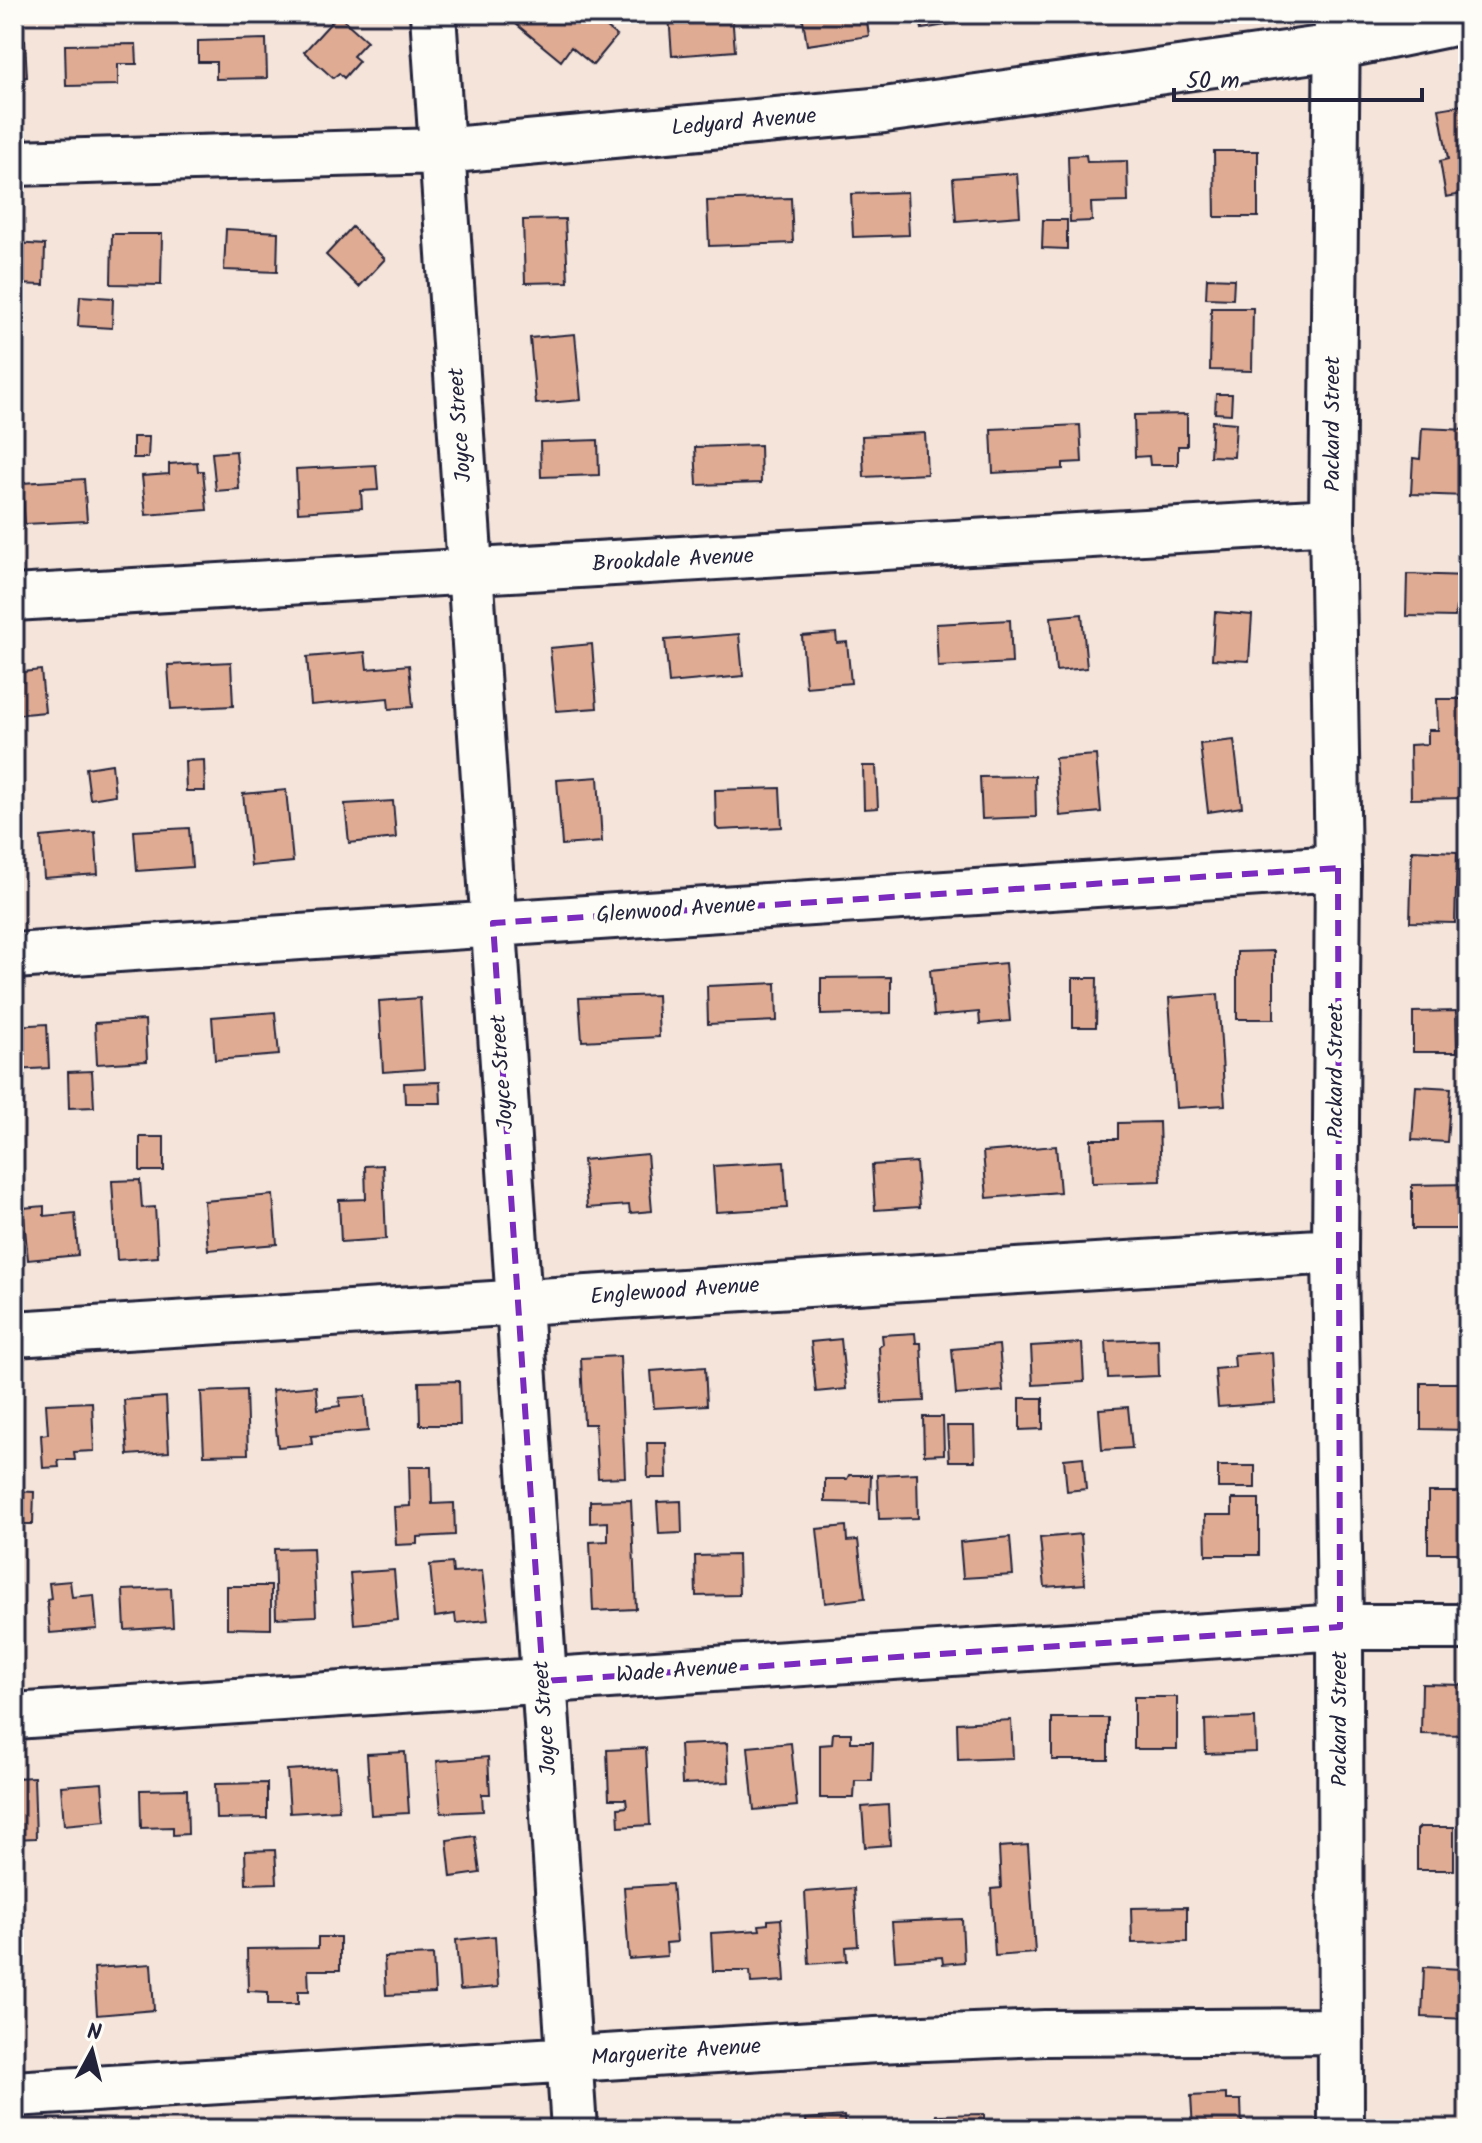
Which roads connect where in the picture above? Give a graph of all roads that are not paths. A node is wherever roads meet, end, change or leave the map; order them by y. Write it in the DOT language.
graph roads {
  1 [pos="433,14"];
  2 [pos="1468,20"];
  3 [pos="1336,30"];
  4 [pos="441,151"];
  5 [pos="14,163"];
  6 [pos="1332,521"];
  7 [pos="472,573"];
  8 [pos="14,598"];
  9 [pos="1338,868"];
  10 [pos="493,923"];
  11 [pos="14,956"];
  12 [pos="1335,1251"];
  13 [pos="518,1302"];
  14 [pos="14,1334"];
  15 [pos="1340,1627"];
  16 [pos="1468,1627"];
  17 [pos="543,1681"];
  18 [pos="14,1716"];
  19 [pos="1339,2031"];
  20 [pos="568,2060"];
  21 [pos="14,2094"];
  22 [pos="574,2129"];
  23 [pos="1341,2129"];
  1 -- 4 [label="street, Joyce Street"];
  2 -- 3 [label="street, Ledyard Avenue"];
  3 -- 4 [label="street, Ledyard Avenue"];
  3 -- 6 [label="street, Packard Street"];
  4 -- 5 [label="street, Ledyard Avenue"];
  4 -- 7 [label="street, Joyce Street"];
  6 -- 7 [label="street, Brookdale Avenue"];
  6 -- 9 [label="street, Packard Street"];
  7 -- 8 [label="street, Brookdale Avenue"];
  7 -- 10 [label="street, Joyce Street"];
  9 -- 10 [label="street, Glenwood Avenue"];
  9 -- 12 [label="street, Packard Street"];
  10 -- 11 [label="street, Glenwood Avenue"];
  10 -- 13 [label="street, Joyce Street"];
  12 -- 13 [label="street, Englewood Avenue"];
  12 -- 15 [label="street, Packard Street"];
  13 -- 14 [label="street, Englewood Avenue"];
  13 -- 17 [label="street, Joyce Street"];
  15 -- 16 [label="street, Wade Avenue"];
  15 -- 17 [label="street, Wade Avenue"];
  15 -- 19 [label="street, Packard Street"];
  17 -- 18 [label="street, Wade Avenue"];
  17 -- 20 [label="street, Joyce Street"];
  19 -- 20 [label="street, Marguerite Avenue"];
  19 -- 23 [label="street, Packard Street"];
  20 -- 21 [label="street, Marguerite Avenue"];
  20 -- 22 [label="street, Joyce Street"];
}
